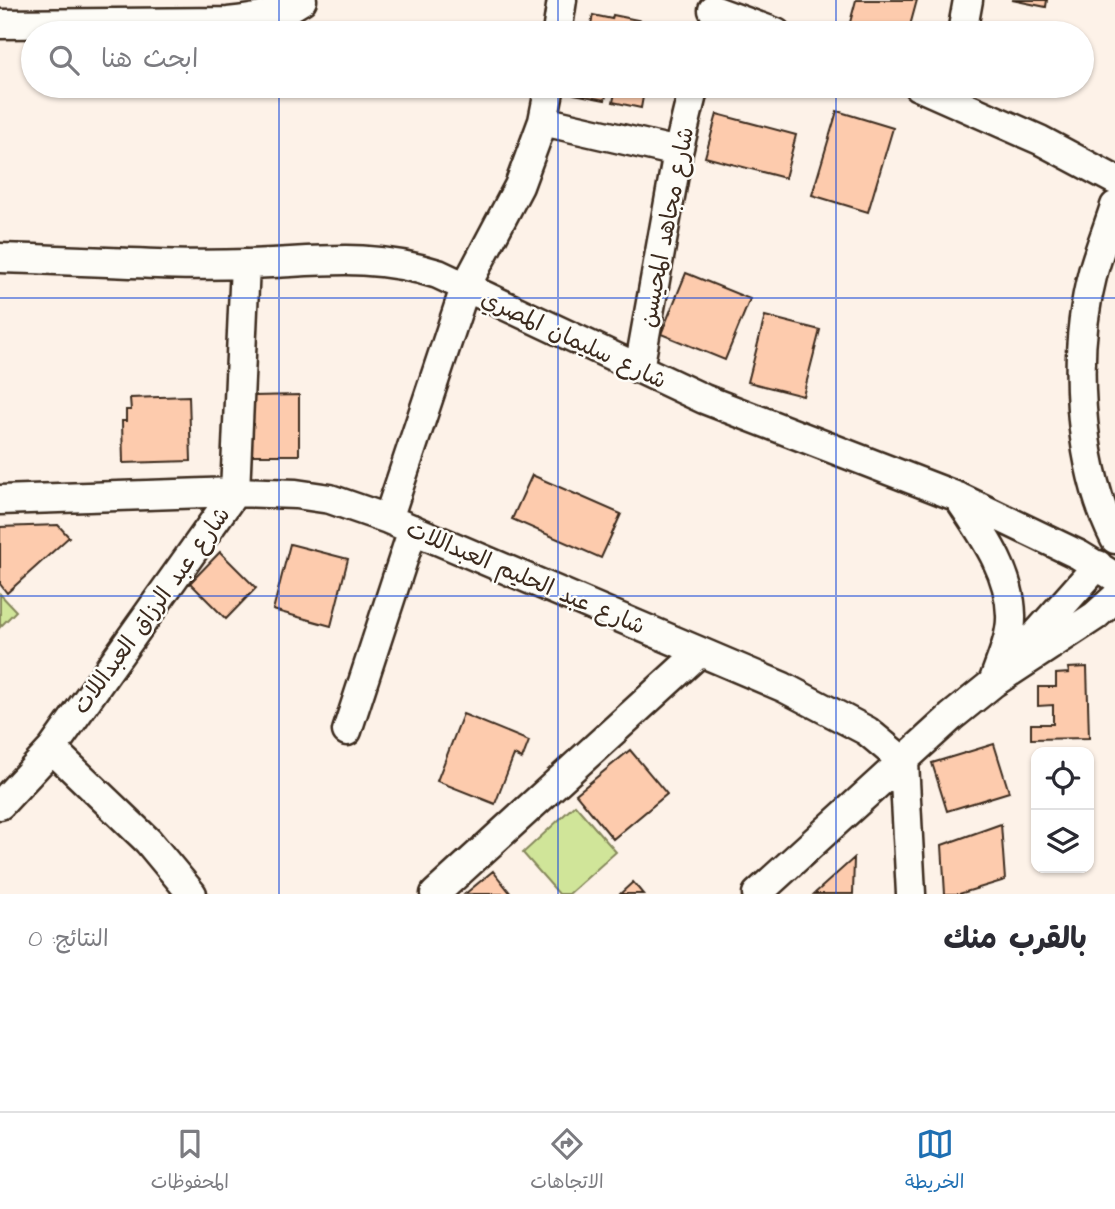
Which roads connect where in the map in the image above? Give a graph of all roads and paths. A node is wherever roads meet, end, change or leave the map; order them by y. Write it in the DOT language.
graph roads {
  1 [pos="302,0"];
  2 [pos="562,0"];
  3 [pos="968,0"];
  4 [pos="711,14"];
  5 [pos="240,21"];
  6 [pos="559,21"];
  7 [pos="735,21"];
  8 [pos="964,21"];
  9 [pos="0,24"];
  10 [pos="21,24"];
  11 [pos="548,98"];
  12 [pos="691,98"];
  13 [pos="962,98"];
  14 [pos="543,121"];
  15 [pos="678,152"];
  16 [pos="1115,180"];
  17 [pos="1115,206"];
  18 [pos="0,258"];
  19 [pos="245,264"];
  20 [pos="465,288"];
  21 [pos="639,369"];
  22 [pos="235,492"];
  23 [pos="958,497"];
  24 [pos="0,500"];
  25 [pos="400,524"];
  26 [pos="1115,538"];
  27 [pos="1106,571"];
  28 [pos="1108,610"];
  29 [pos="700,652"];
  30 [pos="993,683"];
  31 [pos="347,731"];
  32 [pos="52,749"];
  33 [pos="904,762"];
  34 [pos="0,804"];
  35 [pos="192,894"];
  36 [pos="435,894"];
  37 [pos="757,894"];
  38 [pos="911,894"];
  1 -- 5 [label="street"];
  2 -- 6 [label="street"];
  3 -- 8 [label="street"];
  4 -- 7 [label="street"];
  9 -- 10 [label="street"];
  11 -- 14 [label="street"];
  12 -- 15 [label="street, شارع مجاهد المحيسن"];
  13 -- 16 [label="street"];
  14 -- 15 [label="street"];
  14 -- 20 [label="street"];
  15 -- 21 [label="street, شارع مجاهد المحيسن"];
  17 -- 26 [label="street"];
  18 -- 19 [label="street, شارع سليمان المصري"];
  19 -- 20 [label="street, شارع سليمان المصري"];
  19 -- 22 [label="street, شارع عبد الرزاق العبداللات"];
  20 -- 21 [label="street, شارع سليمان المصري"];
  20 -- 25 [label="street"];
  21 -- 23 [label="street, شارع سليمان المصري"];
  22 -- 24 [label="street, شارع عبد الحليم العبداللات"];
  22 -- 25 [label="street, شارع عبد الحليم العبداللات"];
  22 -- 32 [label="street, شارع عبد الرزاق العبداللات"];
  23 -- 27 [label="street, شارع سليمان المصري"];
  23 -- 30 [label="street"];
  25 -- 29 [label="street, شارع عبد الحليم العبداللات"];
  25 -- 31 [label="street"];
  27 -- 30 [label="street"];
  28 -- 30 [label="street"];
  29 -- 33 [label="street, شارع عبد الحليم العبداللات"];
  29 -- 36 [label="street"];
  30 -- 33 [label="street"];
  32 -- 34 [label="street, شارع عبد الرزاق العبداللات"];
  32 -- 35 [label="street"];
  33 -- 37 [label="street"];
  33 -- 38 [label="street"];
}
